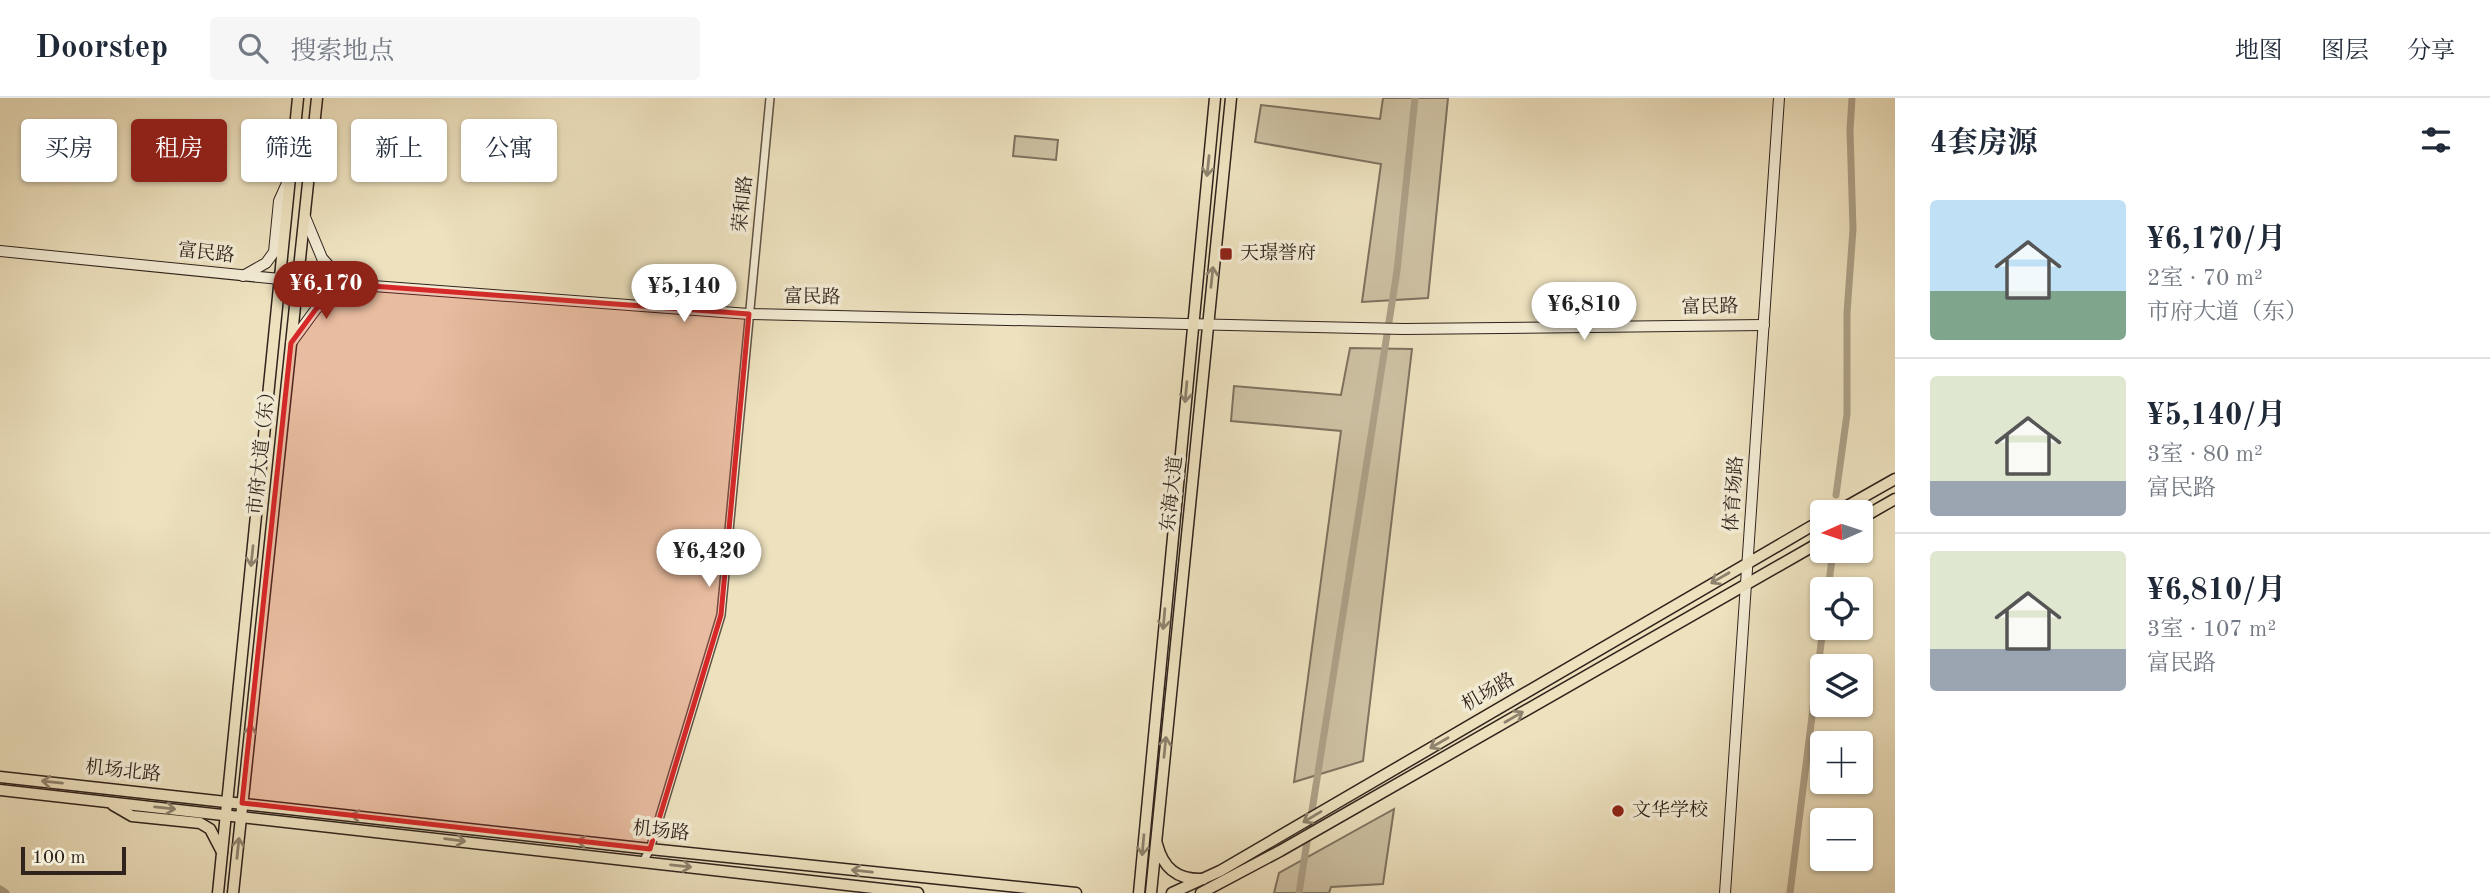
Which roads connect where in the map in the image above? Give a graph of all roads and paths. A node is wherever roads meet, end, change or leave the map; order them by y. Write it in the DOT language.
graph roads {
  1 [pos="298,98"];
  2 [pos="317,98"];
  3 [pos="770,98"];
  4 [pos="1216,98"];
  5 [pos="1231,98"];
  6 [pos="1779,98"];
  7 [pos="296,119"];
  8 [pos="288,182"];
  9 [pos="290,182"];
  10 [pos="305,217"];
  11 [pos="0,251"];
  12 [pos="243,275"];
  13 [pos="280,279"];
  14 [pos="298,281"];
  15 [pos="345,284"];
  16 [pos="749,314"];
  17 [pos="1192,323"];
  18 [pos="1207,323"];
  19 [pos="1764,325"];
  20 [pos="291,343"];
  21 [pos="1895,479"];
  22 [pos="1895,499"];
  23 [pos="1858,500"];
  24 [pos="1873,512"];
  25 [pos="1810,527"];
  26 [pos="1810,548"];
  27 [pos="1748,562"];
  28 [pos="1746,585"];
  29 [pos="0,776"];
  30 [pos="0,790"];
  31 [pos="108,802"];
  32 [pos="228,802"];
  33 [pos="242,803"];
  34 [pos="226,814"];
  35 [pos="241,816"];
  36 [pos="1156,840"];
  37 [pos="650,849"];
  38 [pos="222,854"];
  39 [pos="643,862"];
  40 [pos="1205,878"];
  41 [pos="218,893"];
  42 [pos="233,893"];
  43 [pos="918,893"];
  44 [pos="1076,893"];
  45 [pos="1139,893"];
  46 [pos="1151,893"];
  47 [pos="1172,893"];
  48 [pos="1201,893"];
  49 [pos="1725,893"];
  1 -- 7 [label="main road, 市府大道（东）"];
  2 -- 10 [label="main road, 市府大道（东）"];
  3 -- 16 [label="street, 荣和路"];
  4 -- 17 [label="main road, 东海大道, one-way"];
  18 -- 5 [label="main road, 东海大道, one-way"];
  6 -- 19 [label="street, 体育场路"];
  8 -- 12 [label="street"];
  9 -- 13 [label="main road, 市府大道（东）"];
  10 -- 14 [label="main road, 市府大道（东）"];
  10 -- 15 [label="street"];
  11 -- 12 [label="street, 富民路"];
  12 -- 13 [label="street, 富民路"];
  13 -- 14 [label="street, 富民路"];
  13 -- 32 [label="main road, 市府大道（东）, one-way"];
  14 -- 15 [label="street, 富民路"];
  14 -- 20 [label="main road, 市府大道（东）"];
  15 -- 16 [label="street, 富民路"];
  15 -- 20 [label="street"];
  16 -- 17 [label="street, 富民路"];
  16 -- 37 [label="street, 荣和路"];
  17 -- 18 [label="street, 富民路"];
  17 -- 45 [label="main road, 东海大道, one-way"];
  18 -- 19 [label="street, 富民路"];
  36 -- 18 [label="main road, 东海大道, one-way"];
  19 -- 27 [label="street, 体育场路"];
  33 -- 20 [label="main road, 市府大道（东）, one-way"];
  21 -- 23 [label="main road"];
  22 -- 24 [label="main road"];
  25 -- 27 [label="main road, 机场路"];
  26 -- 28 [label="main road, 机场路"];
  27 -- 28 [label="street, 体育场路"];
  27 -- 40 [label="main road, 机场路, one-way"];
  48 -- 28 [label="main road, 机场路, one-way"];
  28 -- 49 [label="street, 体育场路"];
  32 -- 29 [label="main road, 机场北路, one-way"];
  30 -- 31 [label="main road, 机场北路"];
  31 -- 34 [label="main road, 机场北路, one-way"];
  31 -- 38 [label="main road"];
  32 -- 33 [label="main road, 机场北路"];
  32 -- 34 [label="main road, 市府大道（东）"];
  33 -- 35 [label="main road, 市府大道（东）"];
  37 -- 33 [label="main road, 机场路, one-way"];
  34 -- 35 [label="main road, 机场北路"];
  34 -- 38 [label="main road, 市府大道（东）"];
  35 -- 39 [label="main road, 机场路, one-way"];
  42 -- 35 [label="main road, 市府大道（东）, one-way"];
  36 -- 40 [label="main road"];
  36 -- 46 [label="main road, 东海大道"];
  37 -- 39 [label="street, 荣和路"];
  44 -- 37 [label="main road, 机场路, one-way"];
  38 -- 41 [label="main road, 市府大道（东）"];
  39 -- 43 [label="main road, 机场路, one-way"];
  40 -- 47 [label="main road, 机场路"];
}
